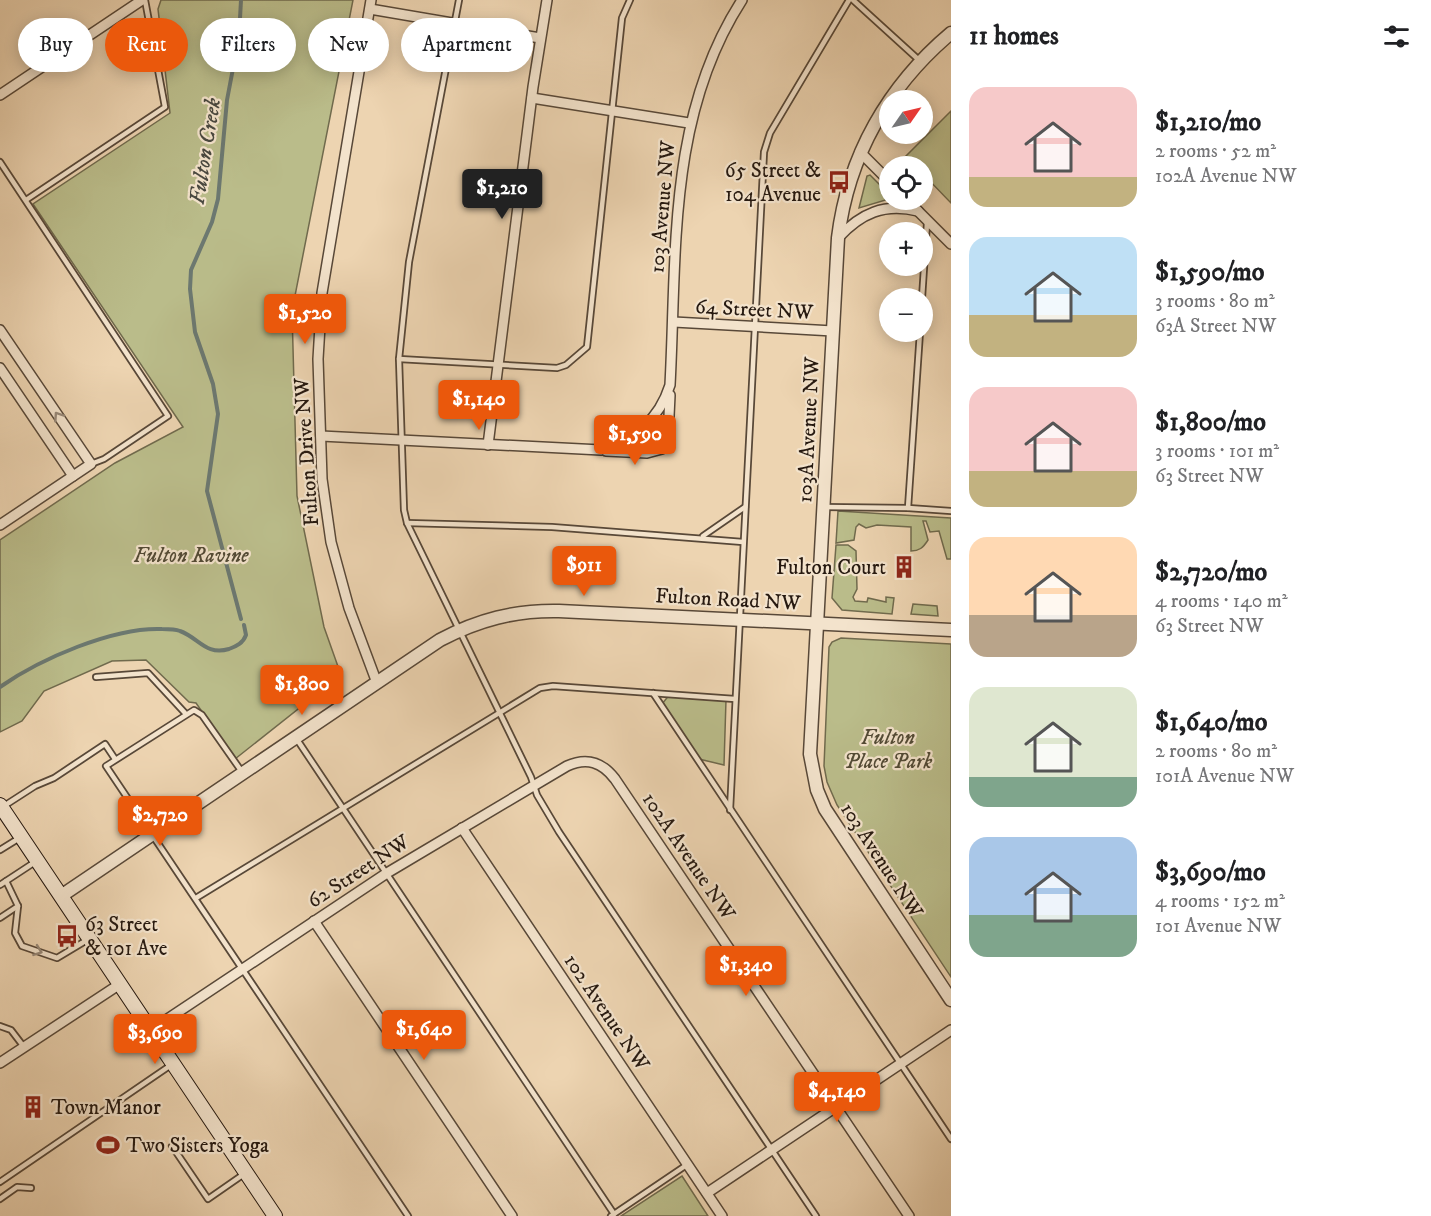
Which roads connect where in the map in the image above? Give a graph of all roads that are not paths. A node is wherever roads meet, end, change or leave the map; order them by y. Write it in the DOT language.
graph roads {
  1 [pos="144,0"];
  2 [pos="459,0"];
  3 [pos="547,0"];
  4 [pos="630,0"];
  5 [pos="742,0"];
  6 [pos="851,0"];
  7 [pos="371,5"];
  8 [pos="428,18"];
  9 [pos="456,18"];
  10 [pos="951,33"];
  11 [pos="533,37"];
  12 [pos="540,38"];
  13 [pos="920,61"];
  14 [pos="446,72"];
  15 [pos="0,96"];
  16 [pos="532,98"];
  17 [pos="613,111"];
  18 [pos="689,123"];
  19 [pos="860,152"];
  20 [pos="0,162"];
  21 [pos="879,171"];
  22 [pos="26,201"];
  23 [pos="918,211"];
  24 [pos="927,220"];
  25 [pos="838,238"];
  26 [pos="951,244"];
  27 [pos="923,288"];
  28 [pos="674,322"];
  29 [pos="754,327"];
  30 [pos="0,330"];
  31 [pos="833,331"];
  32 [pos="919,342"];
  33 [pos="399,358"];
  34 [pos="497,365"];
  35 [pos="0,368"];
  36 [pos="670,385"];
  37 [pos="321,436"];
  38 [pos="401,440"];
  39 [pos="488,445"];
  40 [pos="601,450"];
  41 [pos="91,464"];
  42 [pos="73,476"];
  43 [pos="745,507"];
  44 [pos="824,507"];
  45 [pos="908,508"];
  46 [pos="951,511"];
  47 [pos="407,523"];
  48 [pos="0,525"];
  49 [pos="702,537"];
  50 [pos="743,542"];
  51 [pos="740,620"];
  52 [pos="817,623"];
  53 [pos="459,630"];
  54 [pos="951,630"];
  55 [pos="96,677"];
  56 [pos="377,683"];
  57 [pos="653,693"];
  58 [pos="735,699"];
  59 [pos="500,711"];
  60 [pos="185,713"];
  61 [pos="296,738"];
  62 [pos="115,759"];
  63 [pos="594,762"];
  64 [pos="243,773"];
  65 [pos="534,786"];
  66 [pos="1,806"];
  67 [pos="343,807"];
  68 [pos="730,810"];
  69 [pos="462,828"];
  70 [pos="152,834"];
  71 [pos="21,836"];
  72 [pos="0,850"];
  73 [pos="37,861"];
  74 [pos="387,873"];
  75 [pos="6,881"];
  76 [pos="0,885"];
  77 [pos="61,896"];
  78 [pos="196,898"];
  79 [pos="18,906"];
  80 [pos="0,918"];
  81 [pos="314,921"];
  82 [pos="89,938"];
  83 [pos="242,969"];
  84 [pos="120,984"];
  85 [pos="951,1000"];
  86 [pos="0,1026"];
  87 [pos="151,1030"];
  88 [pos="951,1030"];
  89 [pos="24,1047"];
  90 [pos="0,1063"];
  91 [pos="173,1064"];
  92 [pos="901,1064"];
  93 [pos="836,1107"];
  94 [pos="951,1139"];
  95 [pos="172,1146"];
  96 [pos="771,1150"];
  97 [pos="688,1164"];
  98 [pos="246,1172"];
  99 [pos="0,1182"];
  100 [pos="30,1188"];
  101 [pos="707,1193"];
  102 [pos="0,1199"];
  103 [pos="613,1215"];
  104 [pos="275,1216"];
  105 [pos="408,1216"];
  106 [pos="512,1216"];
  107 [pos="722,1216"];
  108 [pos="816,1216"];
  109 [pos="909,1216"];
  1 -- 15 [label="street"];
  1 -- 22 [label="lane"];
  2 -- 9 [label="lane"];
  3 -- 12 [label="street"];
  4 -- 17 [label="lane"];
  5 -- 18 [label="street, 103 Avenue NW"];
  6 -- 13 [label="lane"];
  6 -- 29 [label="lane"];
  7 -- 8 [label="street"];
  7 -- 37 [label="street, Fulton Drive NW"];
  10 -- 13 [label="street, 103A Avenue NW"];
  11 -- 12 [label="street"];
  12 -- 16 [label="street"];
  13 -- 19 [label="street, 103A Avenue NW"];
  14 -- 33 [label="lane"];
  16 -- 17 [label="street"];
  16 -- 34 [label="street"];
  17 -- 18 [label="street"];
  17 -- 34 [label="lane"];
  18 -- 28 [label="street, 103 Avenue NW"];
  19 -- 21 [label="street"];
  19 -- 25 [label="street, 103A Avenue NW"];
  20 -- 22 [label="lane"];
  22 -- 41 [label="lane"];
  23 -- 24 [label="street"];
  23 -- 25 [label="street"];
  24 -- 26 [label="street"];
  24 -- 27 [label="lane"];
  25 -- 31 [label="street, 103A Avenue NW"];
  28 -- 29 [label="street, 64 Street NW"];
  28 -- 36 [label="street, 103 Avenue NW"];
  29 -- 31 [label="street, 64 Street NW"];
  29 -- 43 [label="lane"];
  41 -- 30 [label="street, one-way"];
  31 -- 44 [label="street, 103A Avenue NW"];
  32 -- 45 [label="lane"];
  33 -- 34 [label="lane"];
  33 -- 38 [label="lane"];
  34 -- 39 [label="street"];
  35 -- 42 [label="street"];
  36 -- 40 [label="street, 103 Avenue NW"];
  36 -- 40 [label="street, 103 Avenue NW"];
  37 -- 38 [label="street"];
  37 -- 56 [label="street, Fulton Drive NW"];
  38 -- 39 [label="street"];
  38 -- 47 [label="lane"];
  39 -- 40 [label="street"];
  41 -- 42 [label="street"];
  42 -- 48 [label="street"];
  43 -- 49 [label="lane"];
  43 -- 50 [label="lane"];
  44 -- 45 [label="lane"];
  44 -- 52 [label="street, 103A Avenue NW"];
  45 -- 46 [label="lane"];
  47 -- 49 [label="lane"];
  47 -- 53 [label="lane"];
  49 -- 50 [label="lane"];
  50 -- 51 [label="lane"];
  51 -- 52 [label="street, Fulton Road NW"];
  51 -- 53 [label="street, Fulton Road NW"];
  51 -- 58 [label="lane"];
  52 -- 54 [label="street, Fulton Road NW"];
  52 -- 85 [label="street, 103 Avenue NW"];
  53 -- 56 [label="street, Fulton Road NW"];
  53 -- 59 [label="lane"];
  55 -- 60 [label="lane"];
  56 -- 61 [label="street, Fulton Road NW"];
  57 -- 58 [label="lane"];
  57 -- 59 [label="lane"];
  57 -- 68 [label="lane"];
  58 -- 68 [label="lane"];
  59 -- 65 [label="lane"];
  59 -- 67 [label="lane"];
  60 -- 62 [label="lane"];
  60 -- 64 [label="lane"];
  61 -- 64 [label="street, Fulton Road NW"];
  61 -- 67 [label="lane"];
  62 -- 66 [label="lane"];
  62 -- 70 [label="lane"];
  63 -- 65 [label="street, 62 Street NW"];
  63 -- 93 [label="street, 102A Avenue NW"];
  64 -- 70 [label="street, Fulton Road NW"];
  65 -- 69 [label="street, 62 Street NW"];
  65 -- 96 [label="lane"];
  66 -- 71 [label="main road"];
  67 -- 74 [label="lane"];
  67 -- 78 [label="lane"];
  68 -- 92 [label="lane"];
  69 -- 74 [label="street, 62 Street NW"];
  69 -- 97 [label="street, 102 Avenue NW"];
  70 -- 77 [label="street, Fulton Road NW"];
  70 -- 78 [label="lane"];
  71 -- 72 [label="lane"];
  71 -- 73 [label="main road"];
  73 -- 75 [label="lane"];
  73 -- 77 [label="main road"];
  74 -- 81 [label="street, 62 Street NW"];
  74 -- 103 [label="lane"];
  75 -- 76 [label="lane"];
  75 -- 79 [label="lane"];
  77 -- 82 [label="main road"];
  78 -- 83 [label="lane"];
  79 -- 80 [label="lane"];
  79 -- 82 [label="lane, one-way"];
  81 -- 83 [label="street, 62 Street NW"];
  81 -- 106 [label="street"];
  82 -- 84 [label="main road"];
  83 -- 87 [label="street, 62 Street NW"];
  83 -- 105 [label="lane"];
  84 -- 87 [label="main road"];
  84 -- 89 [label="street"];
  86 -- 89 [label="lane"];
  87 -- 91 [label="main road"];
  88 -- 92 [label="street"];
  89 -- 90 [label="street"];
  91 -- 98 [label="main road"];
  91 -- 99 [label="lane"];
  92 -- 93 [label="street"];
  92 -- 94 [label="lane"];
  93 -- 96 [label="street"];
  93 -- 109 [label="street, 102A Avenue NW"];
  95 -- 98 [label="lane"];
  96 -- 101 [label="street"];
  96 -- 108 [label="lane"];
  97 -- 101 [label="street, 102 Avenue NW"];
  97 -- 103 [label="lane"];
  98 -- 104 [label="main road"];
  100 -- 102 [label="lane"];
  101 -- 107 [label="street, 102 Avenue NW"];
}
